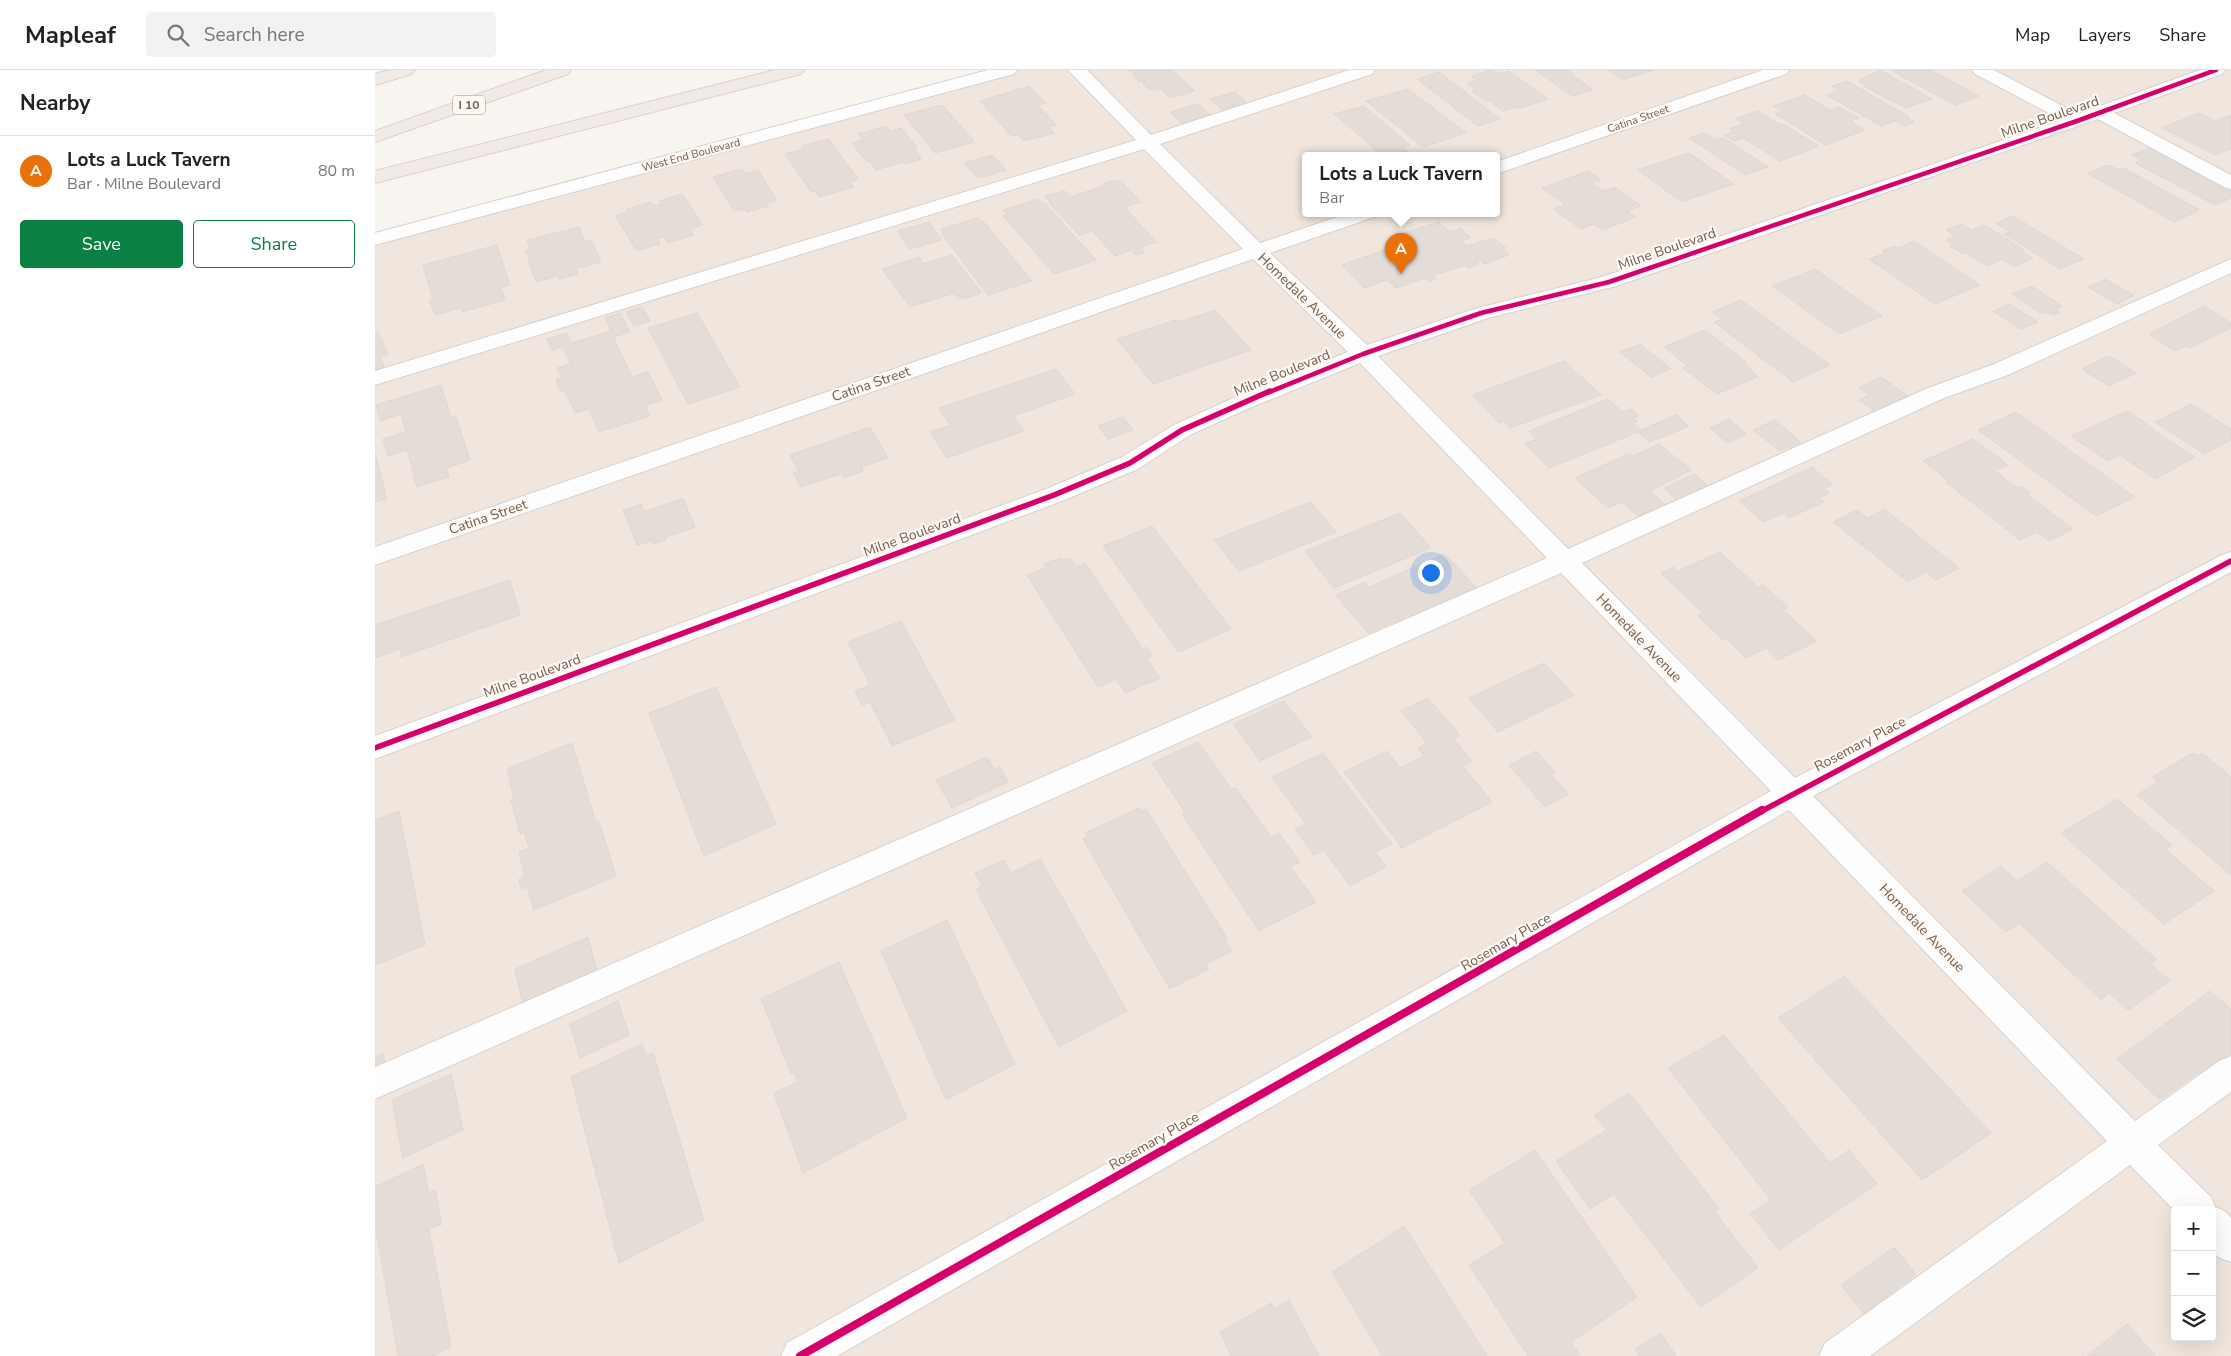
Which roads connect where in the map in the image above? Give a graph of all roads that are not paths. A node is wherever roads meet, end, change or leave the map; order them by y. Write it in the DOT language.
graph roads {
  1 [pos="406,70"];
  2 [pos="562,70"];
  3 [pos="795,70"];
  4 [pos="1008,70"];
  5 [pos="1077,70"];
  6 [pos="1367,70"];
  7 [pos="1780,70"];
  8 [pos="1981,70"];
  9 [pos="2216,70"];
  10 [pos="375,80"];
  11 [pos="2100,113"];
  12 [pos="2077,121"];
  13 [pos="375,138"];
  14 [pos="1147,142"];
  15 [pos="1500,167"];
  16 [pos="375,177"];
  17 [pos="2231,183"];
  18 [pos="1355,217"];
  19 [pos="375,239"];
  20 [pos="1256,251"];
  21 [pos="2231,265"];
  22 [pos="1363,354"];
  23 [pos="375,378"];
  24 [pos="375,556"];
  25 [pos="1564,561"];
  26 [pos="2231,561"];
  27 [pos="375,748"];
  28 [pos="1791,794"];
  29 [pos="2231,1072"];
  30 [pos="375,1083"];
  31 [pos="2133,1143"];
  32 [pos="2194,1206"];
  33 [pos="2216,1228"];
  34 [pos="2231,1244"];
  35 [pos="800,1356"];
  36 [pos="1838,1356"];
  1 -- 10 [label="highway"];
  2 -- 13 [label="highway, I 10"];
  3 -- 16 [label="highway"];
  4 -- 19 [label="street, West End Boulevard"];
  5 -- 14 [label="street, Homedale Avenue"];
  6 -- 14 [label="street"];
  7 -- 15 [label="street, Catina Street"];
  8 -- 12 [label="street"];
  9 -- 11 [label="street, Milne Boulevard"];
  11 -- 12 [label="street, Milne Boulevard"];
  11 -- 17 [label="street"];
  12 -- 22 [label="street, Milne Boulevard"];
  14 -- 20 [label="street, Homedale Avenue"];
  14 -- 23 [label="street"];
  18 -- 20 [label="street, Catina Street"];
  20 -- 22 [label="street, Homedale Avenue"];
  20 -- 24 [label="street, Catina Street"];
  21 -- 25 [label="street"];
  22 -- 25 [label="street, Homedale Avenue"];
  22 -- 27 [label="street, Milne Boulevard"];
  25 -- 28 [label="street, Homedale Avenue"];
  25 -- 30 [label="street"];
  26 -- 28 [label="street, Rosemary Place"];
  28 -- 31 [label="street, Homedale Avenue"];
  28 -- 35 [label="street, Rosemary Place"];
  29 -- 31 [label="street"];
  31 -- 32 [label="street, Homedale Avenue"];
  31 -- 36 [label="street"];
  33 -- 34 [label="street"];
}
